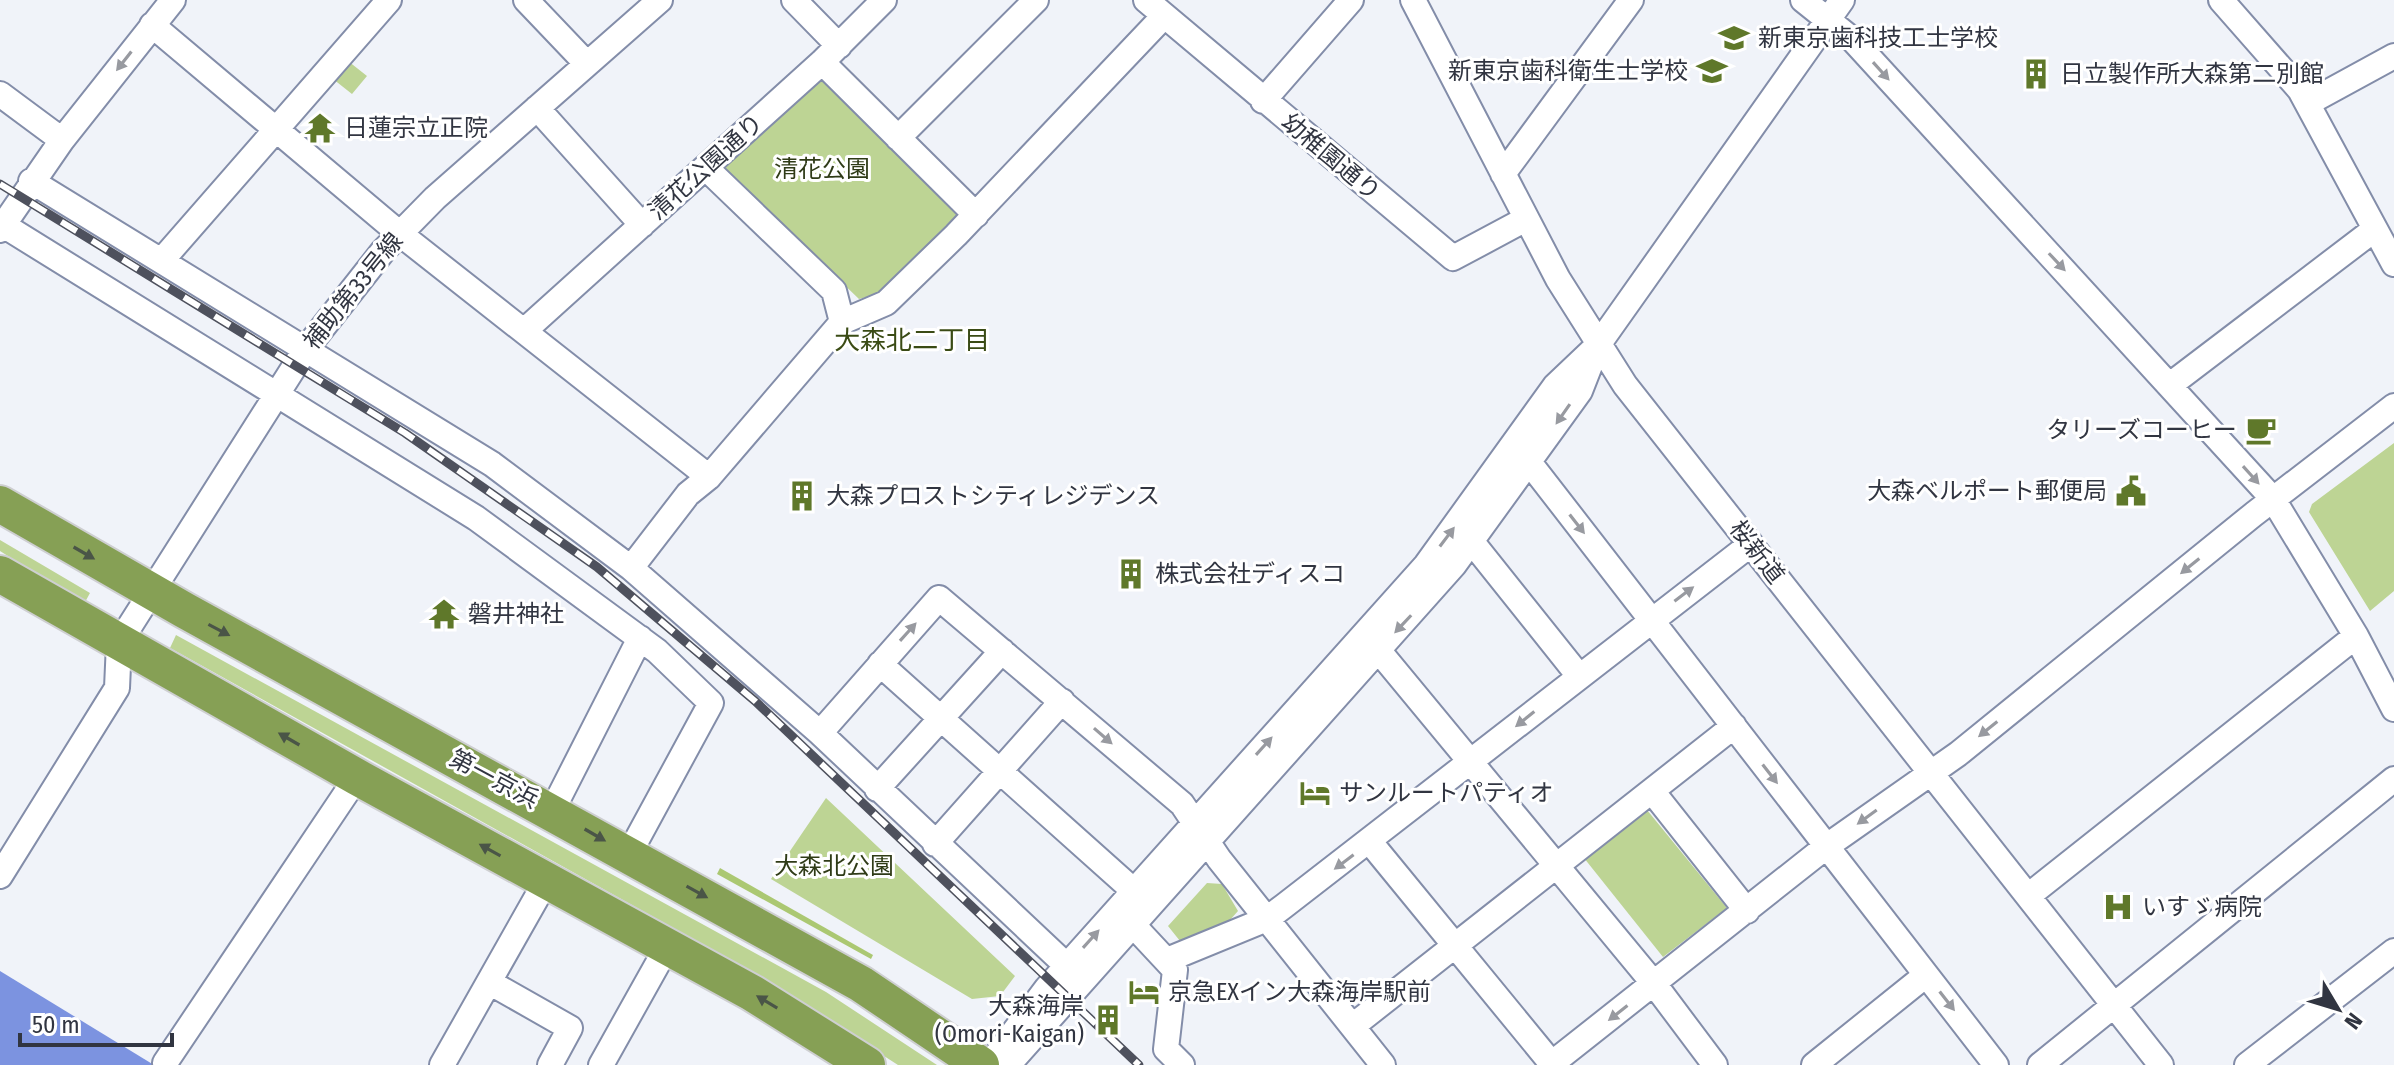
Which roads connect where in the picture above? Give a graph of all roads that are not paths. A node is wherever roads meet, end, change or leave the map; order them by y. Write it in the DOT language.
graph roads {
  1 [pos="173,0"];
  2 [pos="389,0"];
  3 [pos="526,0"];
  4 [pos="660,0"];
  5 [pos="794,0"];
  6 [pos="884,0"];
  7 [pos="1036,0"];
  8 [pos="1351,0"];
  9 [pos="1413,0"];
  10 [pos="1631,0"];
  11 [pos="1803,0"];
  12 [pos="2221,0"];
  13 [pos="1155,8"];
  14 [pos="1834,9"];
  15 [pos="1610,10"];
  16 [pos="152,25"];
  17 [pos="830,54"];
  18 [pos="2394,56"];
  19 [pos="587,64"];
  20 [pos="0,94"];
  21 [pos="1263,101"];
  22 [pos="2308,103"];
  23 [pos="537,108"];
  24 [pos="276,130"];
  25 [pos="898,138"];
  26 [pos="62,140"];
  27 [pos="706,168"];
  28 [pos="1503,174"];
  29 [pos="31,181"];
  30 [pos="976,215"];
  31 [pos="1526,219"];
  32 [pos="642,225"];
  33 [pos="1,228"];
  34 [pos="2375,229"];
  35 [pos="399,233"];
  36 [pos="163,259"];
  37 [pos="2394,264"];
  38 [pos="842,322"];
  39 [pos="524,331"];
  40 [pos="1598,345"];
  41 [pos="305,350"];
  42 [pos="2170,385"];
  43 [pos="275,394"];
  44 [pos="2394,406"];
  45 [pos="1529,462"];
  46 [pos="709,477"];
  47 [pos="2273,499"];
  48 [pos="0,504"];
  49 [pos="1472,542"];
  50 [pos="1751,544"];
  51 [pos="631,568"];
  52 [pos="0,574"];
  53 [pos="151,592"];
  54 [pos="1651,619"];
  55 [pos="2356,636"];
  56 [pos="640,638"];
  57 [pos="119,643"];
  58 [pos="1378,650"];
  59 [pos="1002,651"];
  60 [pos="880,664"];
  61 [pos="1579,676"];
  62 [pos="1062,701"];
  63 [pos="2394,709"];
  64 [pos="941,719"];
  65 [pos="1734,726"];
  66 [pos="820,733"];
  67 [pos="1471,762"];
  68 [pos="999,772"];
  69 [pos="1931,773"];
  70 [pos="357,777"];
  71 [pos="2394,779"];
  72 [pos="877,789"];
  73 [pos="1652,791"];
  74 [pos="552,811"];
  75 [pos="1201,833"];
  76 [pos="1370,842"];
  77 [pos="935,844"];
  78 [pos="1827,846"];
  79 [pos="629,854"];
  80 [pos="1556,866"];
  81 [pos="0,876"];
  82 [pos="546,881"];
  83 [pos="1134,891"];
  84 [pos="2028,896"];
  85 [pos="1747,911"];
  86 [pos="1267,919"];
  87 [pos="1133,925"];
  88 [pos="1456,944"];
  89 [pos="667,947"];
  90 [pos="2394,951"];
  91 [pos="1167,960"];
  92 [pos="1067,966"];
  93 [pos="1926,975"];
  94 [pos="489,982"];
  95 [pos="1655,985"];
  96 [pos="2114,1005"];
  97 [pos="1354,1025"];
  98 [pos="828,1054"];
  99 [pos="165,1063"];
  100 [pos="1551,1064"];
  101 [pos="442,1065"];
  102 [pos="550,1065"];
  103 [pos="601,1065"];
  104 [pos="867,1065"];
  105 [pos="981,1065"];
  106 [pos="989,1065"];
  107 [pos="1008,1065"];
  108 [pos="1182,1065"];
  109 [pos="1383,1065"];
  110 [pos="1715,1065"];
  111 [pos="1814,1065"];
  112 [pos="1996,1065"];
  113 [pos="2040,1065"];
  114 [pos="2161,1065"];
  115 [pos="2247,1065"];
  1 -- 16 [label="street"];
  2 -- 24 [label="street"];
  3 -- 19 [label="street"];
  4 -- 19 [label="street, 補助第33号線"];
  5 -- 17 [label="street"];
  6 -- 17 [label="street, 清花公園通り"];
  7 -- 25 [label="street"];
  8 -- 21 [label="street"];
  9 -- 28 [label="street, 桜新道"];
  10 -- 15 [label="street"];
  11 -- 14 [label="street"];
  12 -- 22 [label="street"];
  13 -- 21 [label="street, 幼稚園通り"];
  13 -- 30 [label="street"];
  14 -- 40 [label="street"];
  14 -- 42 [label="street, one-way"];
  15 -- 28 [label="street"];
  16 -- 24 [label="street"];
  16 -- 26 [label="street, one-way"];
  17 -- 25 [label="street"];
  17 -- 27 [label="street, 清花公園通り"];
  18 -- 22 [label="street"];
  19 -- 23 [label="street, 補助第33号線"];
  20 -- 26 [label="street"];
  21 -- 31 [label="street, 幼稚園通り"];
  22 -- 34 [label="street"];
  23 -- 32 [label="street"];
  23 -- 35 [label="street, 補助第33号線"];
  24 -- 35 [label="street"];
  24 -- 36 [label="street"];
  25 -- 30 [label="street"];
  26 -- 29 [label="street"];
  27 -- 32 [label="street, 清花公園通り"];
  27 -- 38 [label="street"];
  28 -- 31 [label="street, 桜新道"];
  29 -- 33 [label="street"];
  29 -- 36 [label="street"];
  30 -- 38 [label="street"];
  31 -- 40 [label="street, 桜新道"];
  32 -- 39 [label="street, 清花公園通り"];
  33 -- 43 [label="street"];
  34 -- 37 [label="street"];
  34 -- 42 [label="street"];
  35 -- 39 [label="street"];
  35 -- 41 [label="street, 補助第33号線"];
  36 -- 41 [label="street"];
  38 -- 46 [label="street"];
  39 -- 46 [label="street"];
  40 -- 45 [label="street, one-way"];
  40 -- 50 [label="street, 桜新道"];
  75 -- 40 [label="street, one-way"];
  41 -- 43 [label="street, 補助第33号線"];
  41 -- 51 [label="street"];
  42 -- 47 [label="street, one-way"];
  43 -- 53 [label="street, 補助第33号線"];
  43 -- 56 [label="street"];
  44 -- 47 [label="street"];
  45 -- 49 [label="street"];
  45 -- 54 [label="street, one-way"];
  46 -- 51 [label="street"];
  47 -- 55 [label="street"];
  47 -- 69 [label="street, one-way"];
  48 -- 53 [label="highway, 第一京浜, one-way"];
  49 -- 58 [label="street, one-way"];
  49 -- 61 [label="street"];
  54 -- 50 [label="street, one-way"];
  50 -- 69 [label="street, 桜新道"];
  51 -- 66 [label="street"];
  52 -- 57 [label="highway"];
  53 -- 57 [label="street, 補助第33号線"];
  53 -- 74 [label="highway, 第一京浜, one-way"];
  54 -- 61 [label="street"];
  54 -- 65 [label="street"];
  55 -- 63 [label="street"];
  55 -- 84 [label="street"];
  56 -- 74 [label="street"];
  56 -- 79 [label="street"];
  70 -- 57 [label="highway, one-way"];
  57 -- 81 [label="street"];
  58 -- 67 [label="street"];
  58 -- 75 [label="street"];
  60 -- 59 [label="street, one-way"];
  59 -- 62 [label="street"];
  59 -- 64 [label="street"];
  60 -- 64 [label="street"];
  60 -- 66 [label="street"];
  61 -- 67 [label="street, one-way"];
  62 -- 68 [label="street"];
  62 -- 75 [label="street, one-way"];
  64 -- 68 [label="street"];
  64 -- 72 [label="street"];
  65 -- 73 [label="street"];
  65 -- 78 [label="street, one-way"];
  66 -- 72 [label="street"];
  67 -- 76 [label="street"];
  67 -- 80 [label="street"];
  68 -- 77 [label="street"];
  68 -- 83 [label="street"];
  69 -- 78 [label="street, one-way"];
  69 -- 84 [label="street, 桜新道"];
  82 -- 70 [label="highway, one-way"];
  70 -- 99 [label="street"];
  71 -- 96 [label="street"];
  72 -- 77 [label="street"];
  73 -- 80 [label="street"];
  73 -- 85 [label="street"];
  74 -- 79 [label="highway, 第一京浜, one-way"];
  75 -- 83 [label="street"];
  75 -- 86 [label="street"];
  75 -- 87 [label="street"];
  76 -- 86 [label="street, one-way"];
  76 -- 88 [label="street"];
  77 -- 92 [label="street"];
  78 -- 85 [label="street"];
  78 -- 93 [label="street"];
  79 -- 105 [label="highway, 第一京浜, one-way"];
  80 -- 88 [label="street"];
  80 -- 95 [label="street"];
  82 -- 89 [label="highway"];
  82 -- 94 [label="street"];
  92 -- 83 [label="street, one-way"];
  84 -- 96 [label="street, 桜新道"];
  85 -- 95 [label="street"];
  86 -- 91 [label="street"];
  86 -- 97 [label="street"];
  87 -- 91 [label="street"];
  87 -- 107 [label="street"];
  88 -- 97 [label="street"];
  88 -- 100 [label="street"];
  98 -- 89 [label="highway, one-way"];
  89 -- 103 [label="street"];
  90 -- 115 [label="street"];
  91 -- 108 [label="street"];
  92 -- 106 [label="street"];
  93 -- 111 [label="street"];
  93 -- 112 [label="street, one-way"];
  94 -- 101 [label="street"];
  94 -- 102 [label="street"];
  95 -- 100 [label="street, one-way"];
  95 -- 110 [label="street"];
  96 -- 113 [label="street"];
  96 -- 114 [label="street, 桜新道"];
  97 -- 109 [label="street"];
  98 -- 104 [label="highway"];
}
